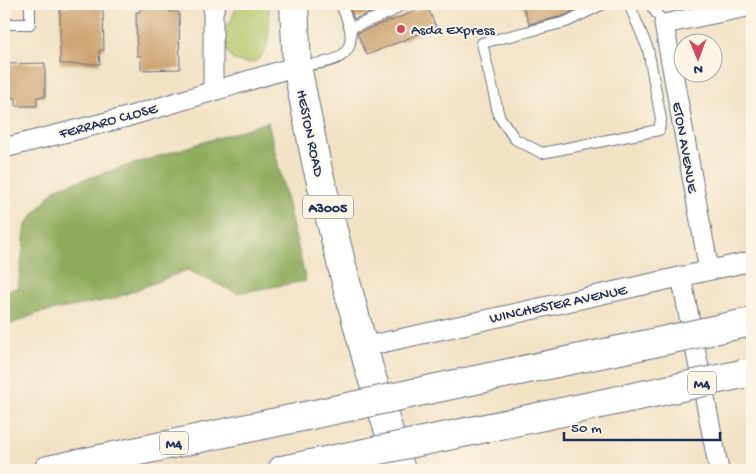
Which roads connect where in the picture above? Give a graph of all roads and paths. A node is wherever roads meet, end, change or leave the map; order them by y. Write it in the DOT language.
graph roads {
  1 [pos="30,4"];
  2 [pos="216,4"];
  3 [pos="294,4"];
  4 [pos="341,4"];
  5 [pos="402,4"];
  6 [pos="603,4"];
  7 [pos="628,4"];
  8 [pos="650,4"];
  9 [pos="752,6"];
  10 [pos="4,24"];
  11 [pos="664,24"];
  12 [pos="350,28"];
  13 [pos="298,66"];
  14 [pos="213,91"];
  15 [pos="4,148"];
  16 [pos="752,261"];
  17 [pos="709,270"];
  18 [pos="681,276"];
  19 [pos="742,324"];
  20 [pos="364,347"];
  21 [pos="747,373"];
  22 [pos="48,470"];
  23 [pos="282,470"];
  24 [pos="401,470"];
  25 [pos="719,470"];
  1 -- 10 [label="lane"];
  2 -- 14 [label="street"];
  3 -- 13 [label="main road, HESTON ROAD / A3005"];
  4 -- 12 [label="lane"];
  5 -- 12 [label="lane"];
  6 -- 7 [label="lane"];
  8 -- 11 [label="lane"];
  9 -- 11 [label="street"];
  11 -- 17 [label="street, ETON AVENUE"];
  12 -- 13 [label="lane"];
  13 -- 14 [label="street, FERRARO CLOSE"];
  13 -- 20 [label="main road, HESTON ROAD / A3005"];
  14 -- 15 [label="street, FERRARO CLOSE"];
  16 -- 17 [label="street, WINCHESTER AVENUE"];
  17 -- 18 [label="street, WINCHESTER AVENUE"];
  18 -- 20 [label="street, WINCHESTER AVENUE"];
  18 -- 25 [label="street"];
  19 -- 22 [label="main road, M4, bridge"];
  20 -- 24 [label="main road, A3005"];
  21 -- 23 [label="main road, M4, bridge"];
}
